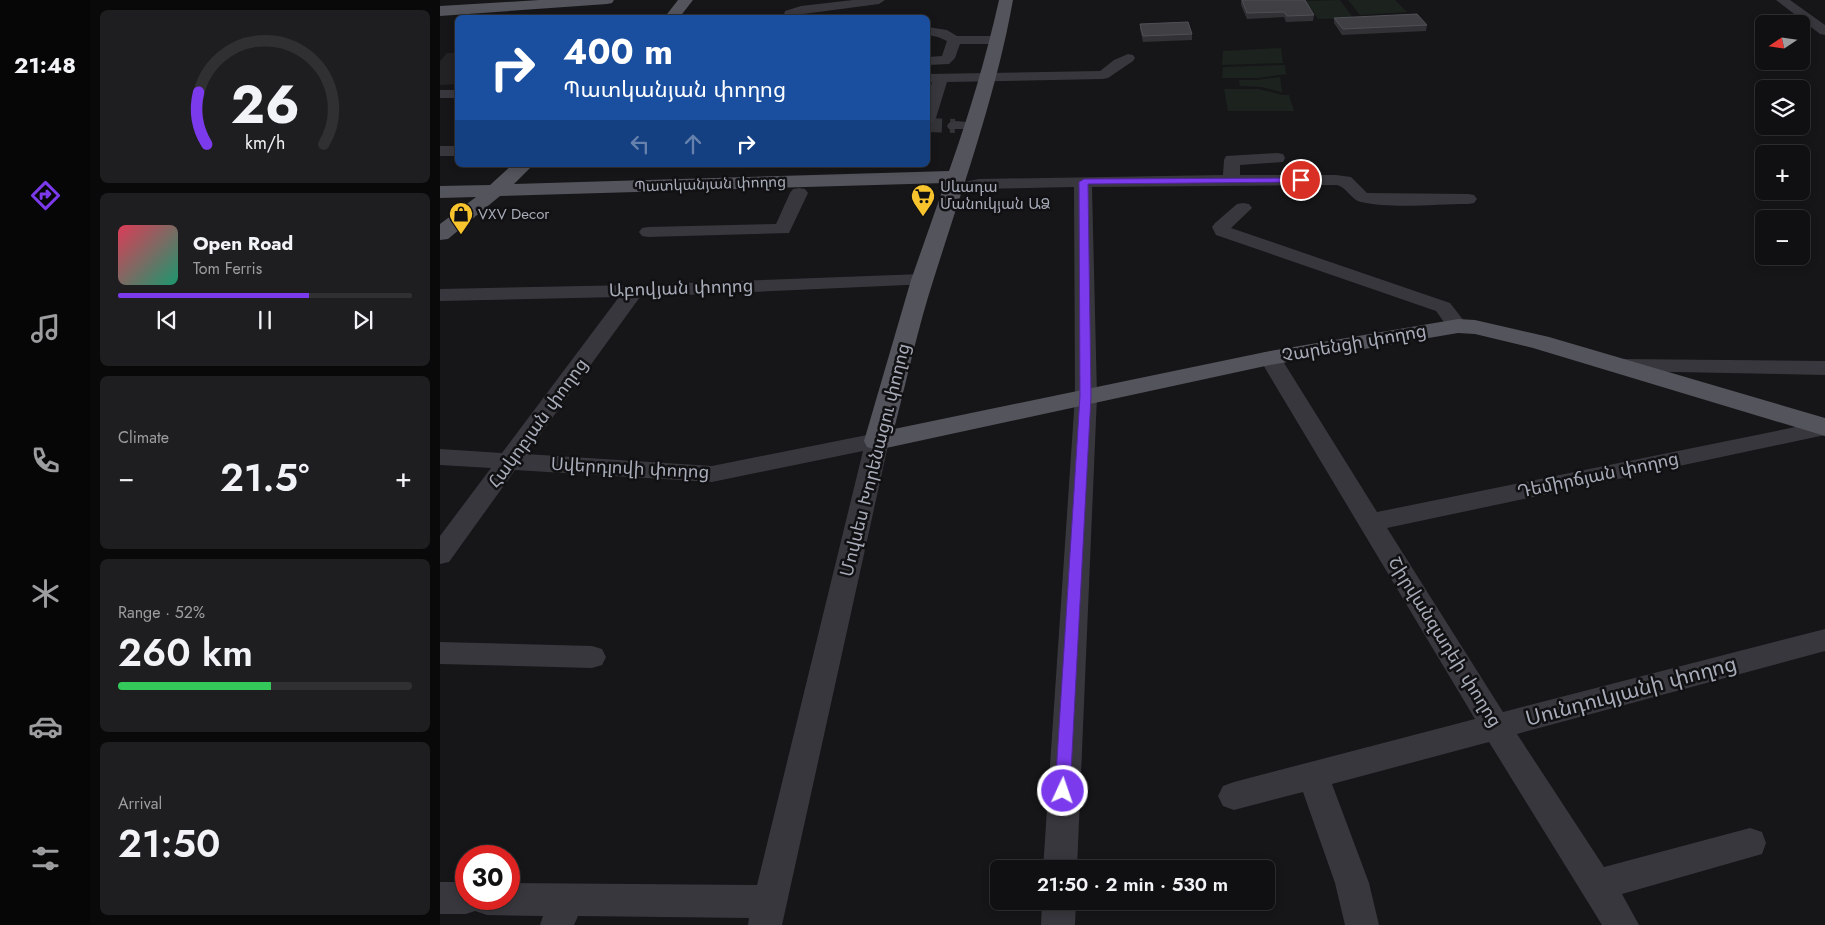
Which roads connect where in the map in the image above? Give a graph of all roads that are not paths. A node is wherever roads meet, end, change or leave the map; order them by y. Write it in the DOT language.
graph roads {
  1 [pos="607,0"];
  2 [pos="686,0"];
  3 [pos="879,0"];
  4 [pos="1006,0"];
  5 [pos="1782,0"];
  6 [pos="584,1"];
  7 [pos="473,4"];
  8 [pos="826,8"];
  9 [pos="440,10"];
  10 [pos="674,15"];
  11 [pos="790,15"];
  12 [pos="831,15"];
  13 [pos="930,31"];
  14 [pos="1825,31"];
  15 [pos="954,40"];
  16 [pos="998,40"];
  17 [pos="1128,58"];
  18 [pos="930,61"];
  19 [pos="988,76"];
  20 [pos="934,78"];
  21 [pos="440,94"];
  22 [pos="455,94"];
  23 [pos="930,105"];
  24 [pos="955,126"];
  25 [pos="974,126"];
  26 [pos="440,151"];
  27 [pos="455,151"];
  28 [pos="1277,158"];
  29 [pos="521,167"];
  30 [pos="1231,180"];
  31 [pos="1084,182"];
  32 [pos="955,183"];
  33 [pos="440,192"];
  34 [pos="799,193"];
  35 [pos="488,196"];
  36 [pos="1468,199"];
  37 [pos="440,202"];
  38 [pos="1243,208"];
  39 [pos="648,232"];
  40 [pos="440,234"];
  41 [pos="922,280"];
  42 [pos="634,291"];
  43 [pos="440,295"];
  44 [pos="1458,326"];
  45 [pos="1270,358"];
  46 [pos="1621,365"];
  47 [pos="1825,368"];
  48 [pos="1086,396"];
  49 [pos="1825,427"];
  50 [pos="877,440"];
  51 [pos="440,457"];
  52 [pos="511,461"];
  53 [pos="1371,522"];
  54 [pos="440,555"];
  55 [pos="1825,640"];
  56 [pos="440,653"];
  57 [pos="592,657"];
  58 [pos="1496,727"];
  59 [pos="1313,776"];
  60 [pos="1234,796"];
  61 [pos="1750,843"];
  62 [pos="1060,860"];
  63 [pos="1597,885"];
  64 [pos="440,898"];
  65 [pos="455,898"];
  66 [pos="520,905"];
  67 [pos="1059,910"];
  68 [pos="562,913"];
  69 [pos="767,913"];
  70 [pos="1058,925"];
  71 [pos="1362,925"];
  72 [pos="1622,925"];
  1 -- 6 [label="main road"];
  2 -- 10 [label="main road"];
  3 -- 8 [label="street"];
  4 -- 16 [label="main road, Մովսես Խորենացու փողոց"];
  5 -- 14 [label="street"];
  6 -- 7 [label="main road"];
  7 -- 9 [label="main road"];
  8 -- 11 [label="street"];
  8 -- 12 [label="street"];
  13 -- 15 [label="street"];
  15 -- 16 [label="street"];
  15 -- 18 [label="street"];
  16 -- 19 [label="main road, Մովսես Խորենացու փողոց"];
  17 -- 19 [label="street"];
  19 -- 20 [label="street"];
  19 -- 25 [label="main road, Մովսես Խորենացու փողոց"];
  20 -- 23 [label="street"];
  21 -- 22 [label="street"];
  24 -- 25 [label="street"];
  25 -- 32 [label="main road, Մովսես Խորենացու փողոց"];
  26 -- 27 [label="street"];
  28 -- 30 [label="street"];
  29 -- 35 [label="main road"];
  30 -- 31 [label="street, Պատկանյան փողոց"];
  30 -- 36 [label="street, Պատկանյան փողոց"];
  31 -- 32 [label="street, Պատկանյան փողոց"];
  31 -- 48 [label="street"];
  32 -- 34 [label="main road, Պատկանյան փողոց"];
  32 -- 35 [label="main road, Պատկանյան փողոց"];
  32 -- 41 [label="main road, Մովսես Խորենացու փողոց"];
  33 -- 35 [label="main road, Պատկանյան փողոց"];
  34 -- 35 [label="main road, Պատկանյան փողոց"];
  34 -- 39 [label="street"];
  35 -- 37 [label="main road, Պատկանյան փողոց"];
  35 -- 40 [label="main road"];
  38 -- 44 [label="street"];
  41 -- 42 [label="street, Աբովյան փողոց"];
  41 -- 50 [label="main road, Մովսես Խորենացու փողոց"];
  42 -- 43 [label="street, Աբովյան փողոց"];
  42 -- 52 [label="street, Հակոբյան փողոց"];
  44 -- 45 [label="main road, Չարենցի փողոց"];
  44 -- 46 [label="main road, Չարենցի փողոց"];
  45 -- 48 [label="main road, Չարենցի փողոց"];
  45 -- 53 [label="street, Շիրվանզադեի փողոց"];
  46 -- 47 [label="street"];
  46 -- 49 [label="main road, Չարենցի փողոց"];
  48 -- 50 [label="main road, Չարենցի փողոց"];
  48 -- 62 [label="street"];
  49 -- 53 [label="street, Դեմիրճյան փողոց"];
  50 -- 52 [label="street, Սվերդլովի փողոց"];
  50 -- 69 [label="street, Մովսես Խորենացու փողոց"];
  51 -- 52 [label="street, Սվերդլովի փողոց"];
  52 -- 54 [label="street, Հակոբյան փողոց"];
  53 -- 58 [label="street, Շիրվանզադեի փողոց"];
  55 -- 58 [label="street, Սունդուկյանի փողոց"];
  56 -- 57 [label="street"];
  58 -- 59 [label="street, Սունդուկյանի փողոց"];
  58 -- 63 [label="street, Շիրվանզադեի փողոց"];
  59 -- 60 [label="street, Սունդուկյանի փողոց"];
  59 -- 71 [label="street"];
  61 -- 63 [label="street"];
  63 -- 72 [label="street, Շիրվանզադեի փողոց"];
  64 -- 65 [label="street"];
  66 -- 68 [label="street"];
  67 -- 70 [label="street"];
  68 -- 69 [label="street"];
}
